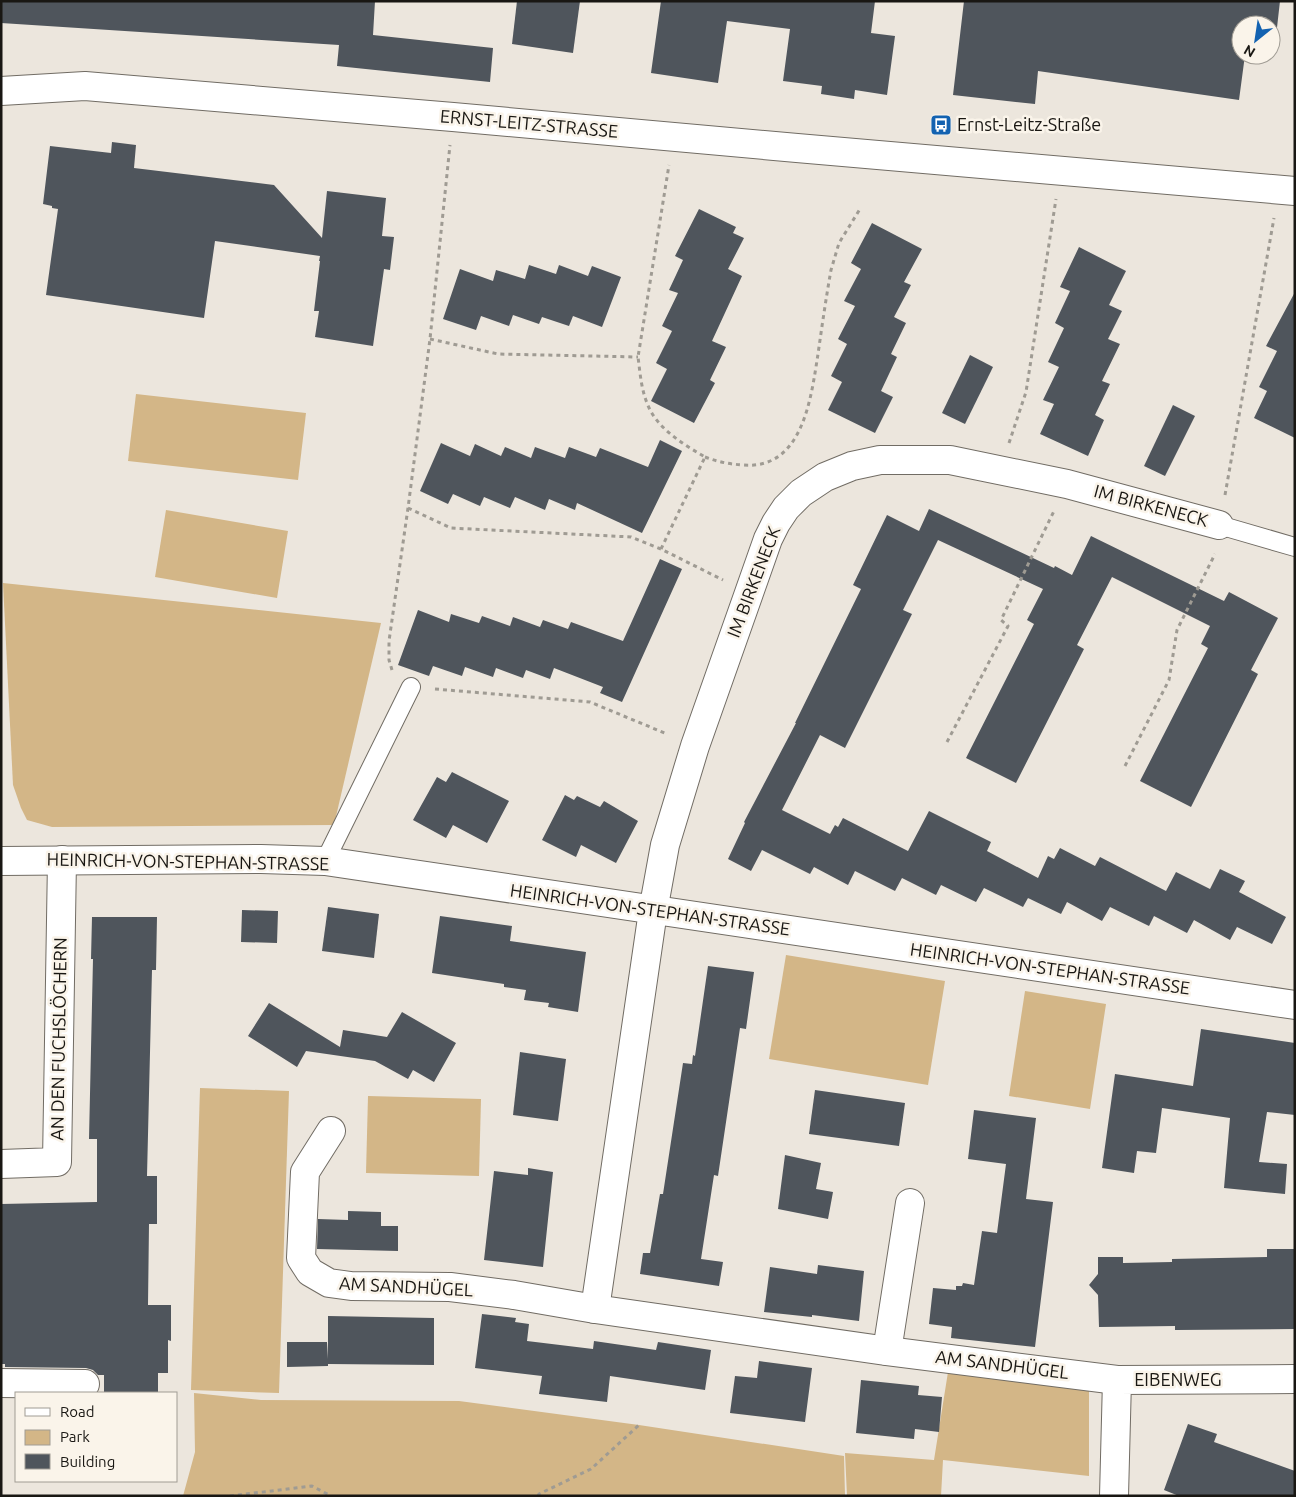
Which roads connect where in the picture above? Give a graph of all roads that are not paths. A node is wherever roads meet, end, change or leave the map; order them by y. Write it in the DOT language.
graph roads {
  1 [pos="1,91"];
  2 [pos="1287,190"];
  3 [pos="1224,526"];
  4 [pos="1295,547"];
  5 [pos="411,687"];
  6 [pos="62,860"];
  7 [pos="1,861"];
  8 [pos="325,861"];
  9 [pos="653,911"];
  10 [pos="1295,1005"];
  11 [pos="332,1131"];
  12 [pos="1,1164"];
  13 [pos="910,1203"];
  14 [pos="595,1309"];
  15 [pos="887,1351"];
  16 [pos="1117,1380"];
  17 [pos="1295,1380"];
  18 [pos="1,1383"];
  19 [pos="85,1384"];
  20 [pos="1114,1496"];
  1 -- 2 [label="street, ERNST-LEITZ-STRASSE"];
  3 -- 4 [label="lane, IM BIRKENECK"];
  3 -- 9 [label="street, IM BIRKENECK"];
  5 -- 8 [label="lane"];
  6 -- 7 [label="street, HEINRICH-VON-STEPHAN-STRASSE"];
  6 -- 8 [label="street, HEINRICH-VON-STEPHAN-STRASSE"];
  6 -- 12 [label="street, AN DEN FUCHSLÖCHERN"];
  8 -- 9 [label="street, HEINRICH-VON-STEPHAN-STRASSE"];
  9 -- 10 [label="street, HEINRICH-VON-STEPHAN-STRASSE"];
  9 -- 14 [label="street"];
  11 -- 14 [label="street, AM SANDHÜGEL"];
  13 -- 15 [label="street"];
  14 -- 15 [label="street, AM SANDHÜGEL"];
  15 -- 16 [label="street, AM SANDHÜGEL"];
  16 -- 17 [label="street, EIBENWEG"];
  16 -- 20 [label="street, EIBENWEG"];
  18 -- 19 [label="street"];
}
